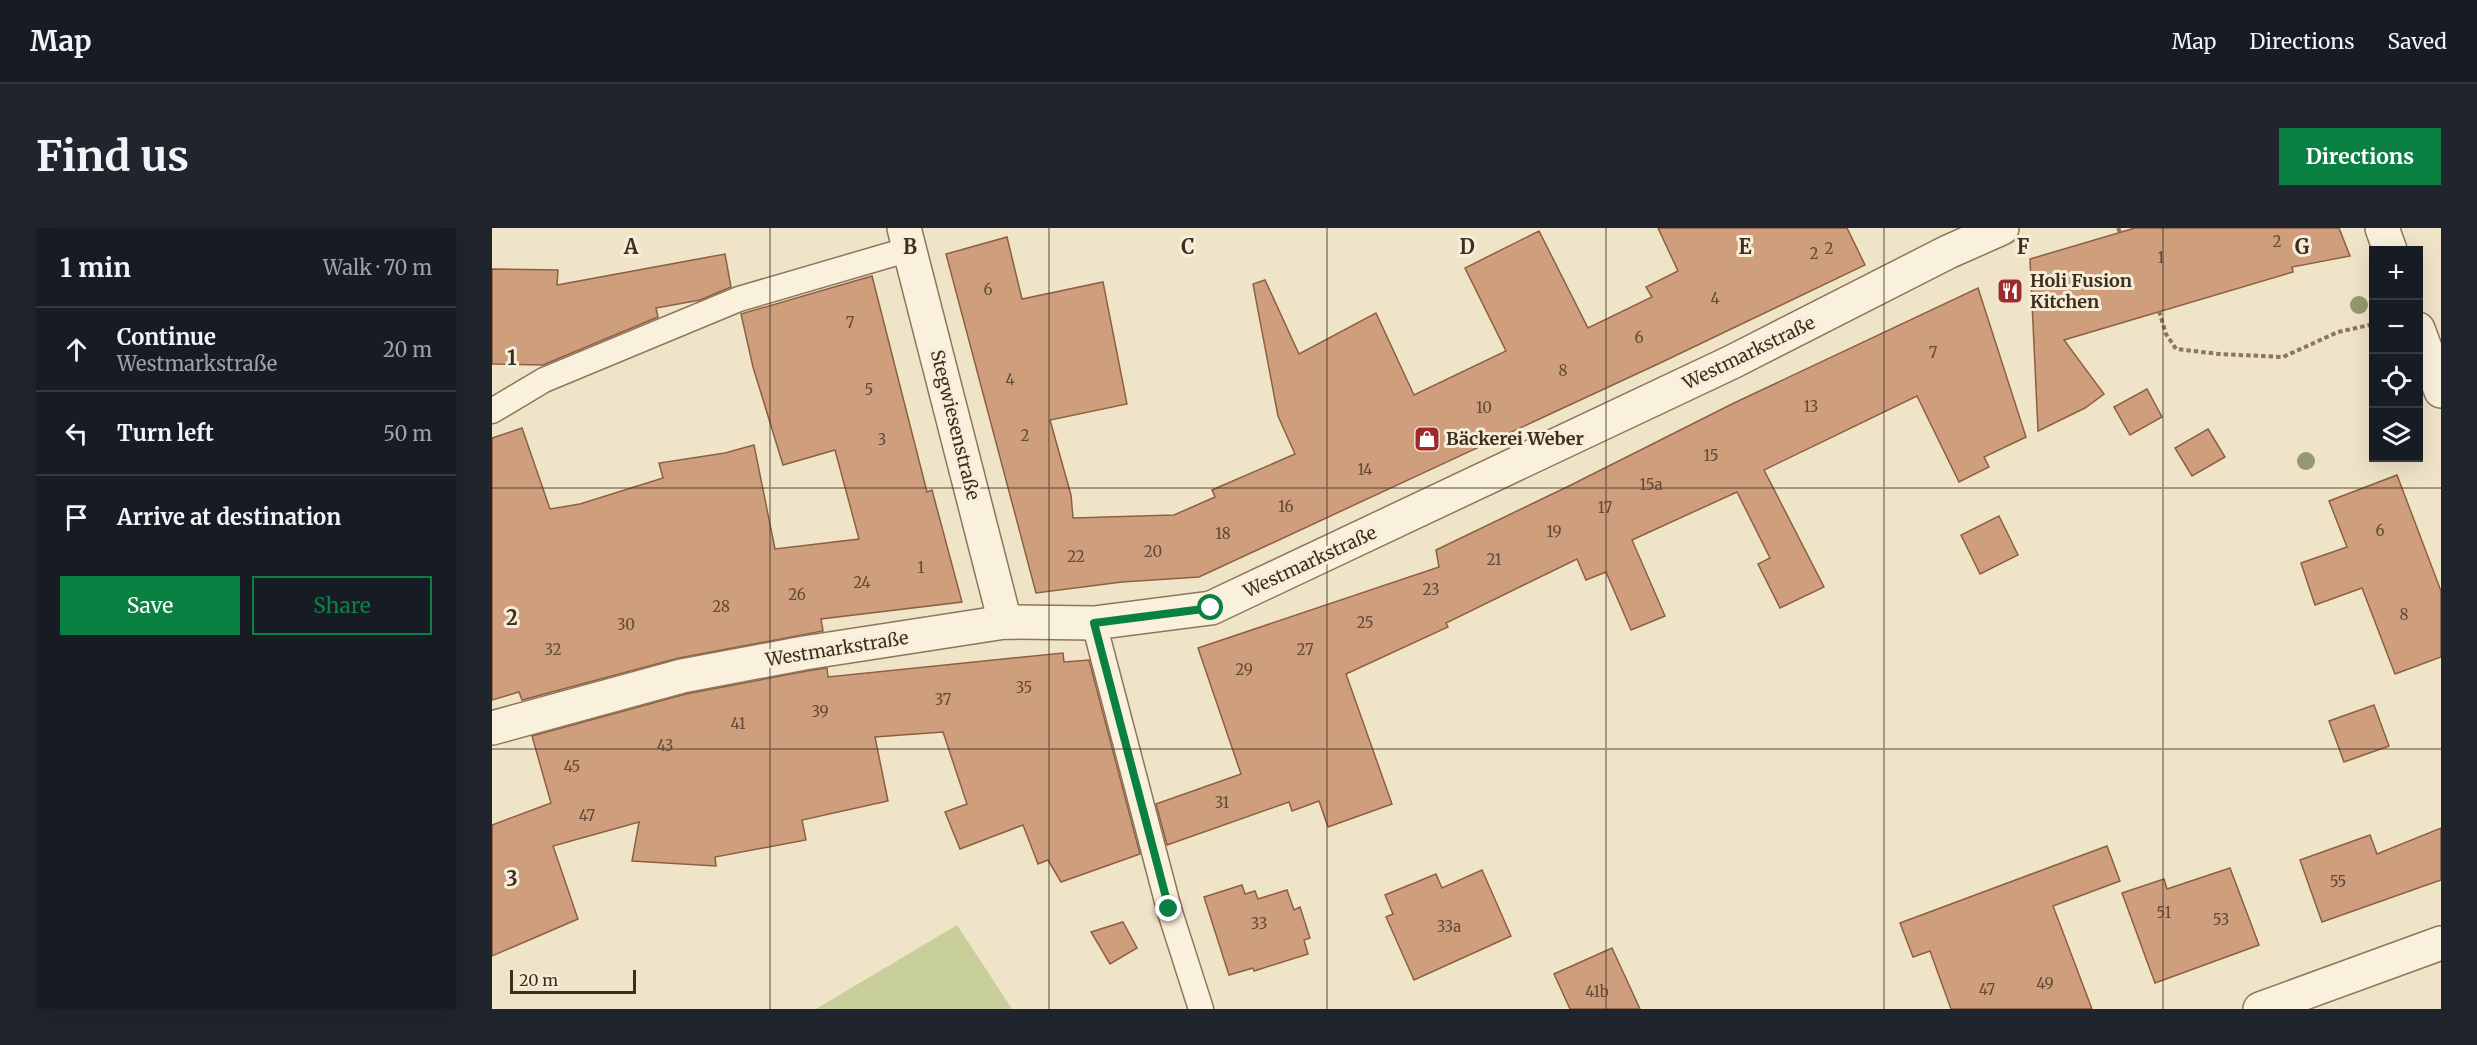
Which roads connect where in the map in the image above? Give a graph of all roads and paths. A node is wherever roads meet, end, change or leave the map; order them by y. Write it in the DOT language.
graph roads {
  1 [pos="2002,228"];
  2 [pos="2382,228"];
  3 [pos="907,239"];
  4 [pos="1940,240"];
  5 [pos="2389,246"];
  6 [pos="2159,310"];
  7 [pos="2369,325"];
  8 [pos="2424,361"];
  9 [pos="2441,391"];
  10 [pos="492,411"];
  11 [pos="1005,622"];
  12 [pos="1094,623"];
  13 [pos="492,728"];
  14 [pos="2441,943"];
  15 [pos="1201,1009"];
  16 [pos="2260,1009"];
  1 -- 4 [label="street, Westmarkstraße"];
  2 -- 5 [label="street"];
  3 -- 10 [label="lane"];
  3 -- 11 [label="street, Stegwiesenstraße"];
  4 -- 12 [label="street, Westmarkstraße"];
  6 -- 7 [label="path"];
  8 -- 9 [label="street"];
  11 -- 12 [label="street, Westmarkstraße"];
  11 -- 13 [label="street, Westmarkstraße"];
  12 -- 15 [label="lane"];
  14 -- 16 [label="street"];
}
